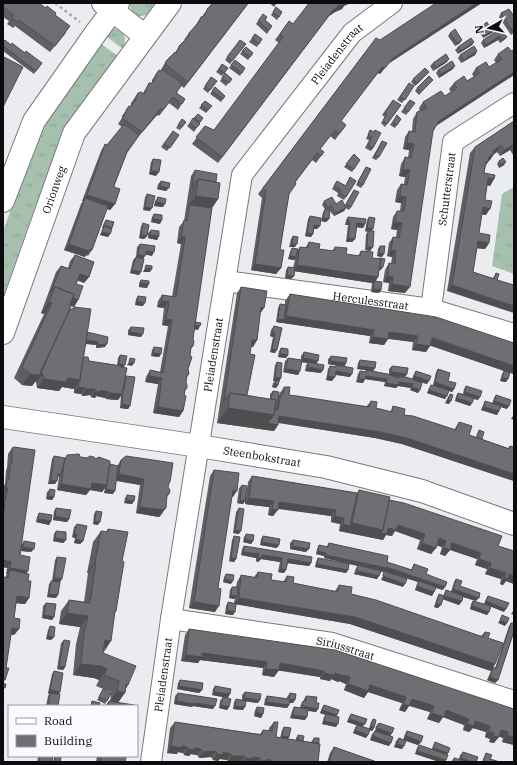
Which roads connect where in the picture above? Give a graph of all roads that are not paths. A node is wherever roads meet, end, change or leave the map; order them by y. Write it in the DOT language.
graph roads {
  1 [pos="170,3"];
  2 [pos="392,3"];
  3 [pos="111,6"];
  4 [pos="145,36"];
  5 [pos="514,103"];
  6 [pos="3,201"];
  7 [pos="225,280"];
  8 [pos="431,309"];
  9 [pos="3,333"];
  10 [pos="514,334"];
  11 [pos="3,417"];
  12 [pos="198,446"];
  13 [pos="514,524"];
  14 [pos="171,619"];
  15 [pos="514,701"];
  16 [pos="151,762"];
  1 -- 4 [label="street, Orionweg"];
  2 -- 7 [label="street, Pleiadenstraat"];
  3 -- 4 [label="street"];
  3 -- 6 [label="street"];
  4 -- 9 [label="street, Orionweg"];
  5 -- 8 [label="street, Schutterstraat"];
  7 -- 8 [label="street, Herculesstraat"];
  7 -- 12 [label="street, Pleiadenstraat"];
  8 -- 10 [label="street, Herculesstraat"];
  11 -- 12 [label="street, Steenbokstraat"];
  12 -- 13 [label="street, Steenbokstraat"];
  12 -- 14 [label="street, Pleiadenstraat"];
  14 -- 15 [label="street, Siriusstraat"];
  14 -- 16 [label="street, Pleiadenstraat"];
}
